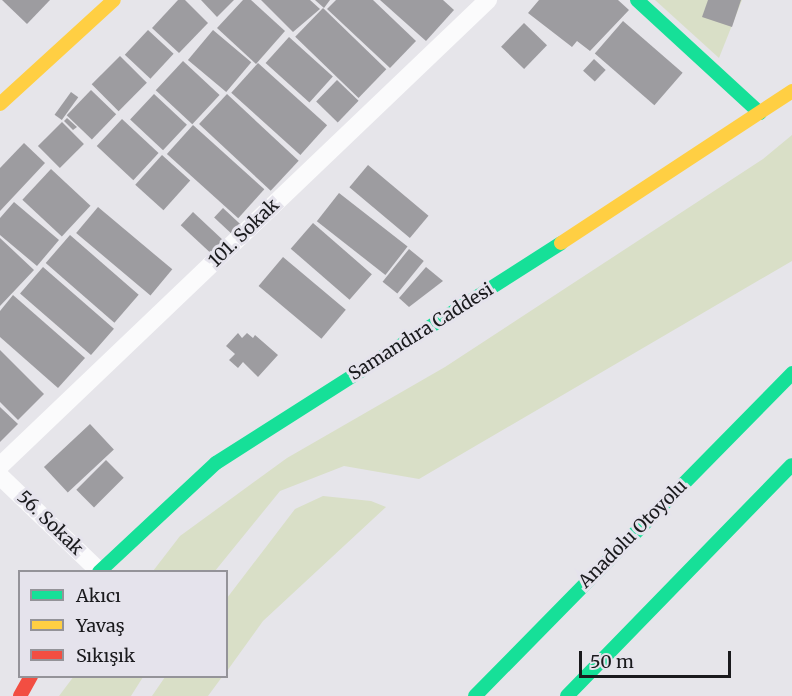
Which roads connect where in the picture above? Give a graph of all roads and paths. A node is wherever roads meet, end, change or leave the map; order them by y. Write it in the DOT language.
graph roads {
  1 [pos="114,0"];
  2 [pos="488,0"];
  3 [pos="637,0"];
  4 [pos="792,90"];
  5 [pos="0,104"];
  6 [pos="760,113"];
  7 [pos="792,373"];
  8 [pos="792,465"];
  9 [pos="0,466"];
  10 [pos="0,476"];
  11 [pos="98,570"];
  12 [pos="100,570"];
  13 [pos="30,678"];
  14 [pos="20,696"];
  15 [pos="475,696"];
  16 [pos="567,696"];
  1 -- 5 [label="main road"];
  2 -- 9 [label="street, 101. Sokak"];
  3 -- 6 [label="main road"];
  4 -- 6 [label="main road, Samandıra Caddesi"];
  6 -- 12 [label="main road, Samandıra Caddesi"];
  7 -- 15 [label="main road, Anadolu Otoyolu"];
  8 -- 16 [label="main road"];
  10 -- 11 [label="street, 56. Sokak"];
  13 -- 14 [label="main road"];
}
